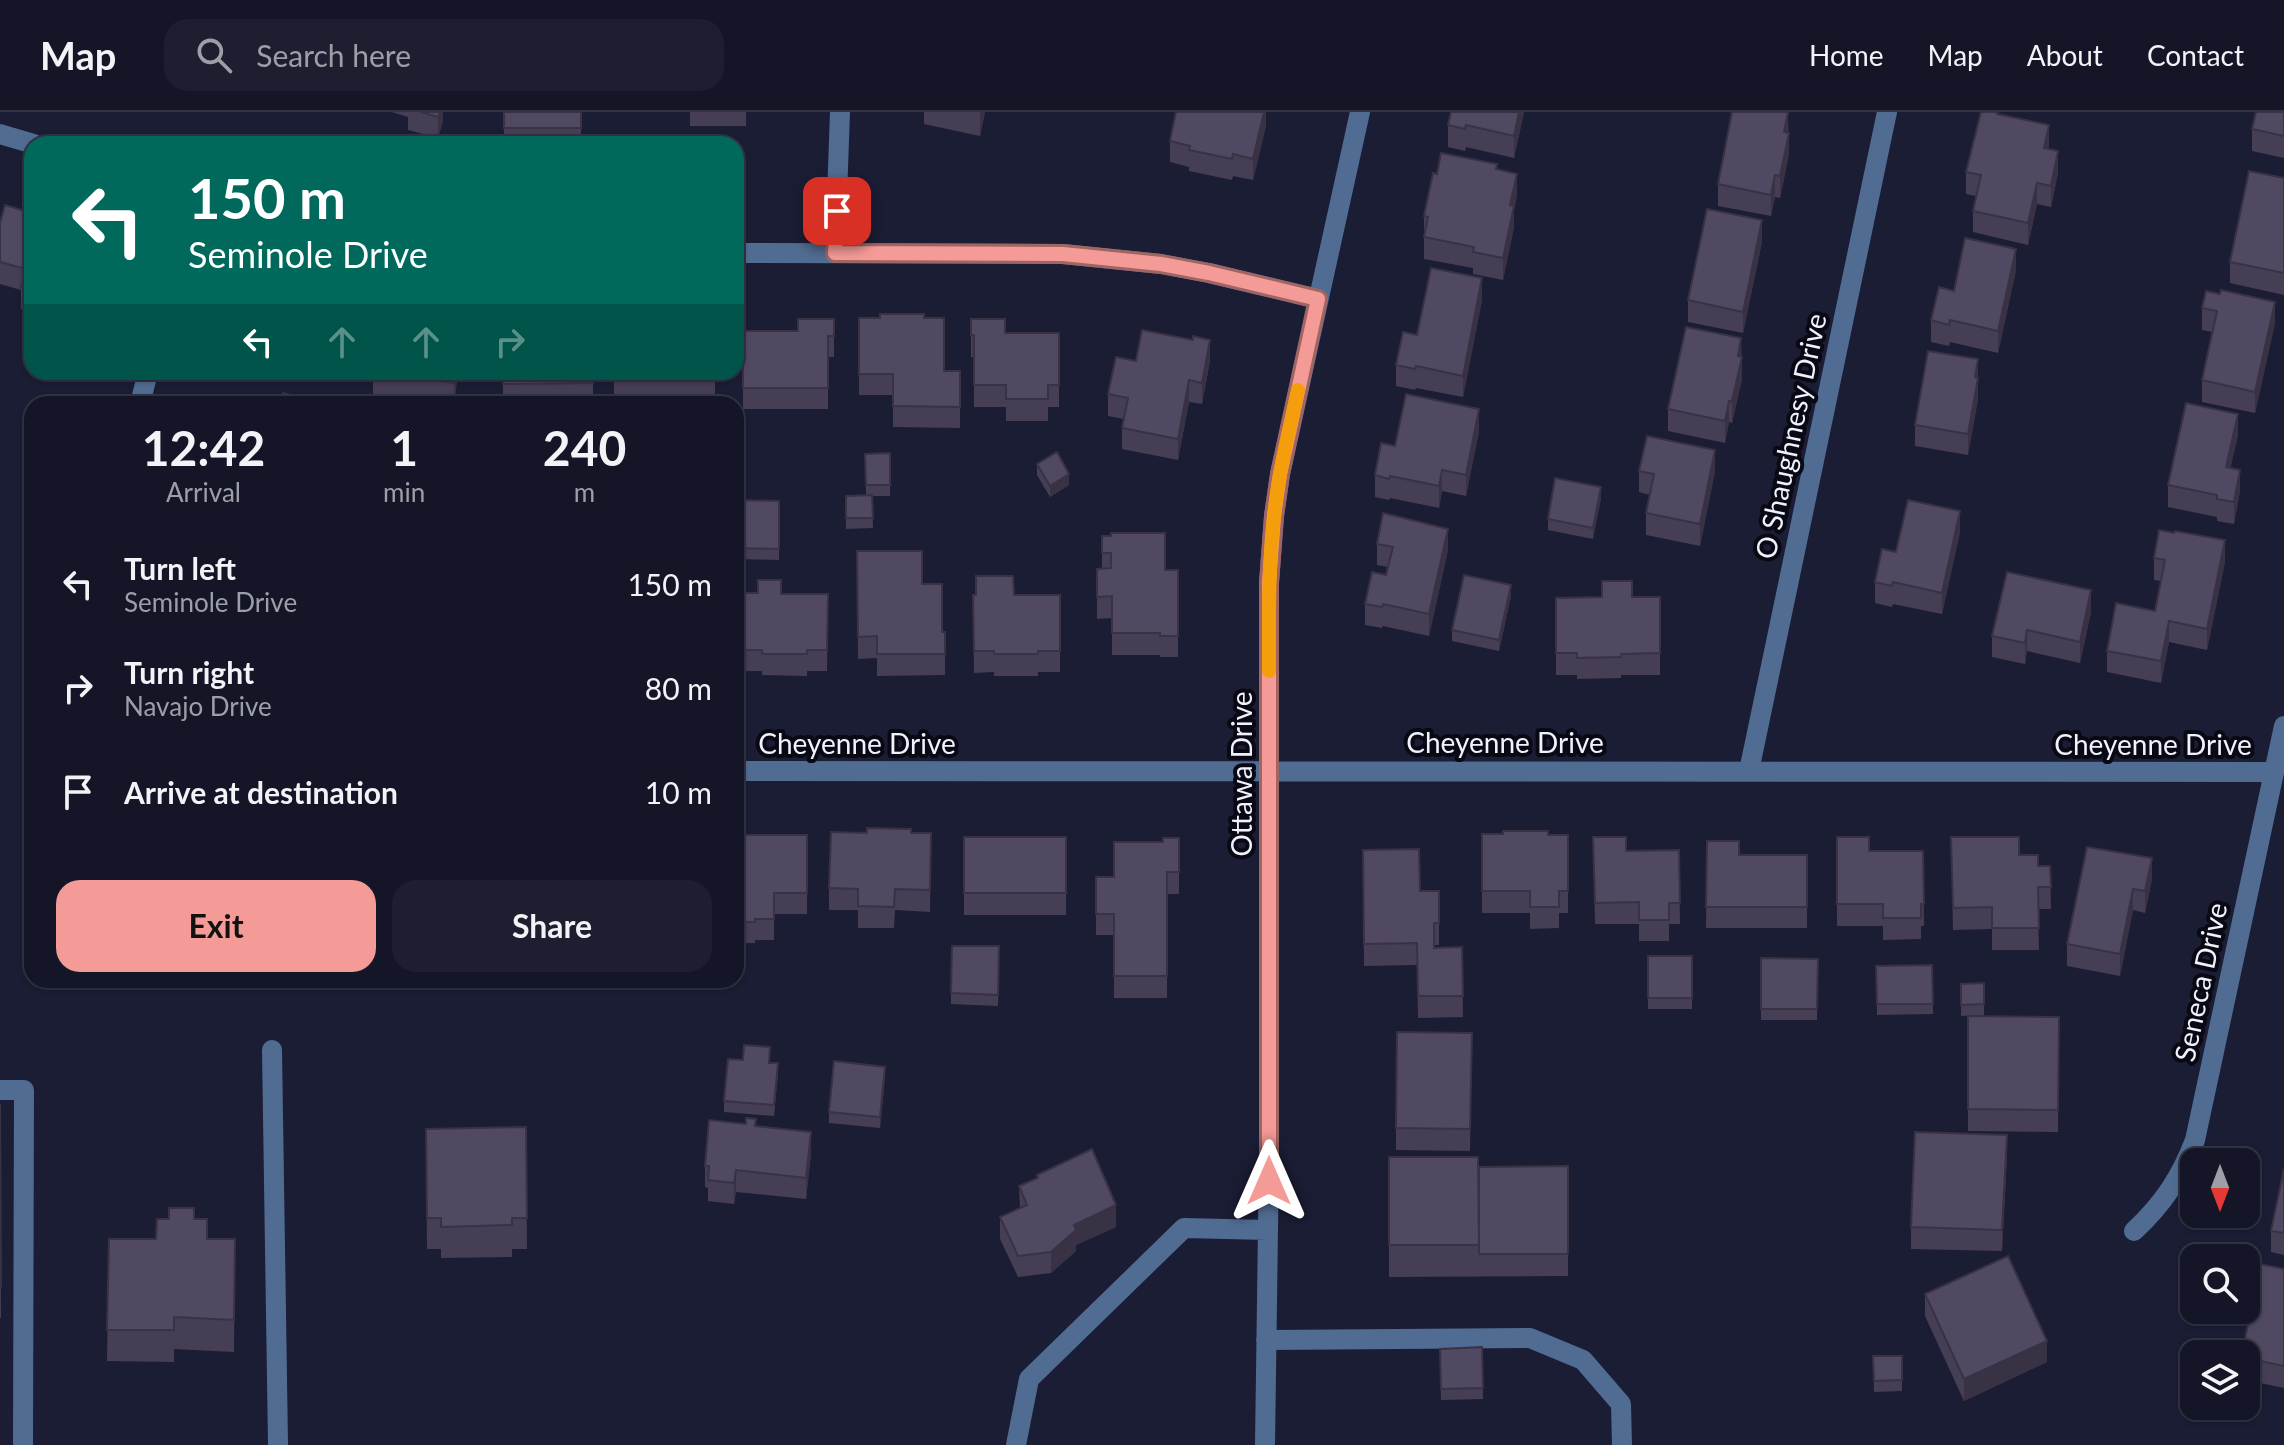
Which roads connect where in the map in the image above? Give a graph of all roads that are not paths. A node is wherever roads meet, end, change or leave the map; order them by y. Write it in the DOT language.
graph roads {
  1 [pos="840,112"];
  2 [pos="1360,112"];
  3 [pos="1887,112"];
  4 [pos="0,134"];
  5 [pos="24,141"];
  6 [pos="744,253"];
  7 [pos="835,253"];
  8 [pos="1318,299"];
  9 [pos="2284,726"];
  10 [pos="1269,770"];
  11 [pos="744,771"];
  12 [pos="1749,771"];
  13 [pos="2274,772"];
  14 [pos="272,1050"];
  15 [pos="0,1090"];
  16 [pos="1268,1230"];
  17 [pos="2134,1231"];
  18 [pos="1266,1340"];
  19 [pos="23,1445"];
  20 [pos="278,1445"];
  21 [pos="1016,1445"];
  22 [pos="1265,1445"];
  23 [pos="1622,1445"];
  1 -- 7 [label="street"];
  2 -- 8 [label="street, Ottawa Drive"];
  3 -- 12 [label="street, O Shaughnesy Drive"];
  4 -- 5 [label="street"];
  6 -- 7 [label="street"];
  7 -- 8 [label="street"];
  8 -- 10 [label="street, Ottawa Drive"];
  9 -- 13 [label="street, Seneca Drive"];
  10 -- 11 [label="street, Cheyenne Drive"];
  10 -- 12 [label="street, Cheyenne Drive"];
  10 -- 16 [label="street, Ottawa Drive"];
  12 -- 13 [label="street, Cheyenne Drive"];
  13 -- 17 [label="street, Seneca Drive"];
  14 -- 20 [label="street"];
  15 -- 19 [label="street"];
  16 -- 18 [label="street, Ottawa Drive"];
  16 -- 21 [label="street"];
  18 -- 22 [label="street, Ottawa Drive"];
  18 -- 23 [label="street"];
}
